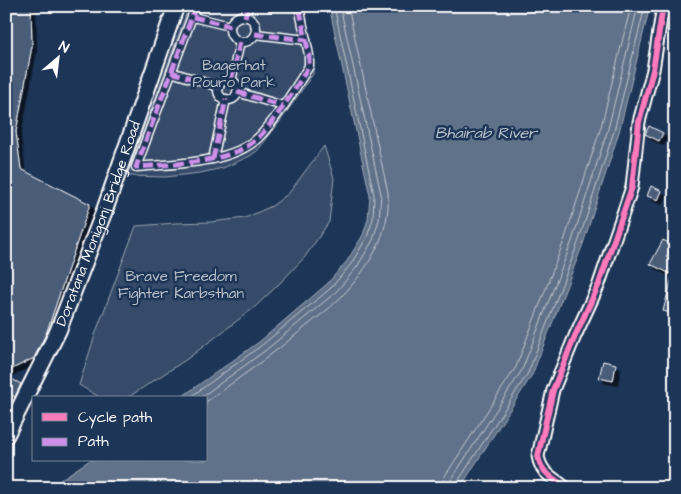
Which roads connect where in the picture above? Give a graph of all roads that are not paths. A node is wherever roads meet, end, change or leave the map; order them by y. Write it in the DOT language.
graph roads {
  1 [pos="176,6"];
  2 [pos="196,6"];
  3 [pos="248,6"];
  4 [pos="299,6"];
  5 [pos="663,6"];
  6 [pos="193,17"];
  7 [pos="245,17"];
  8 [pos="230,26"];
  9 [pos="255,34"];
  10 [pos="306,40"];
  11 [pos="240,42"];
  12 [pos="171,72"];
  13 [pos="231,80"];
  14 [pos="219,87"];
  15 [pos="237,92"];
  16 [pos="226,99"];
  17 [pos="282,106"];
  18 [pos="213,159"];
  19 [pos="6,435"];
  20 [pos="566,488"];
  1 -- 19 [label="main road, Doratana Monigonj Bridge Road"];
  2 -- 6 [label="street"];
  3 -- 7 [label="street"];
  4 -- 10 [label="street"];
  5 -- 20 [label="street"];
  6 -- 8 [label="street"];
  6 -- 12 [label="street"];
  7 -- 8 [label="street"];
  7 -- 9 [label="street"];
  8 -- 11 [label="street"];
  9 -- 10 [label="street"];
  9 -- 11 [label="street"];
  10 -- 17 [label="street"];
  11 -- 13 [label="street"];
  12 -- 14 [label="street"];
  12 -- 18 [label="street"];
  13 -- 14 [label="street"];
  13 -- 15 [label="street"];
  14 -- 16 [label="street"];
  15 -- 16 [label="street"];
  15 -- 17 [label="street"];
  16 -- 18 [label="street"];
  17 -- 18 [label="street"];
}
